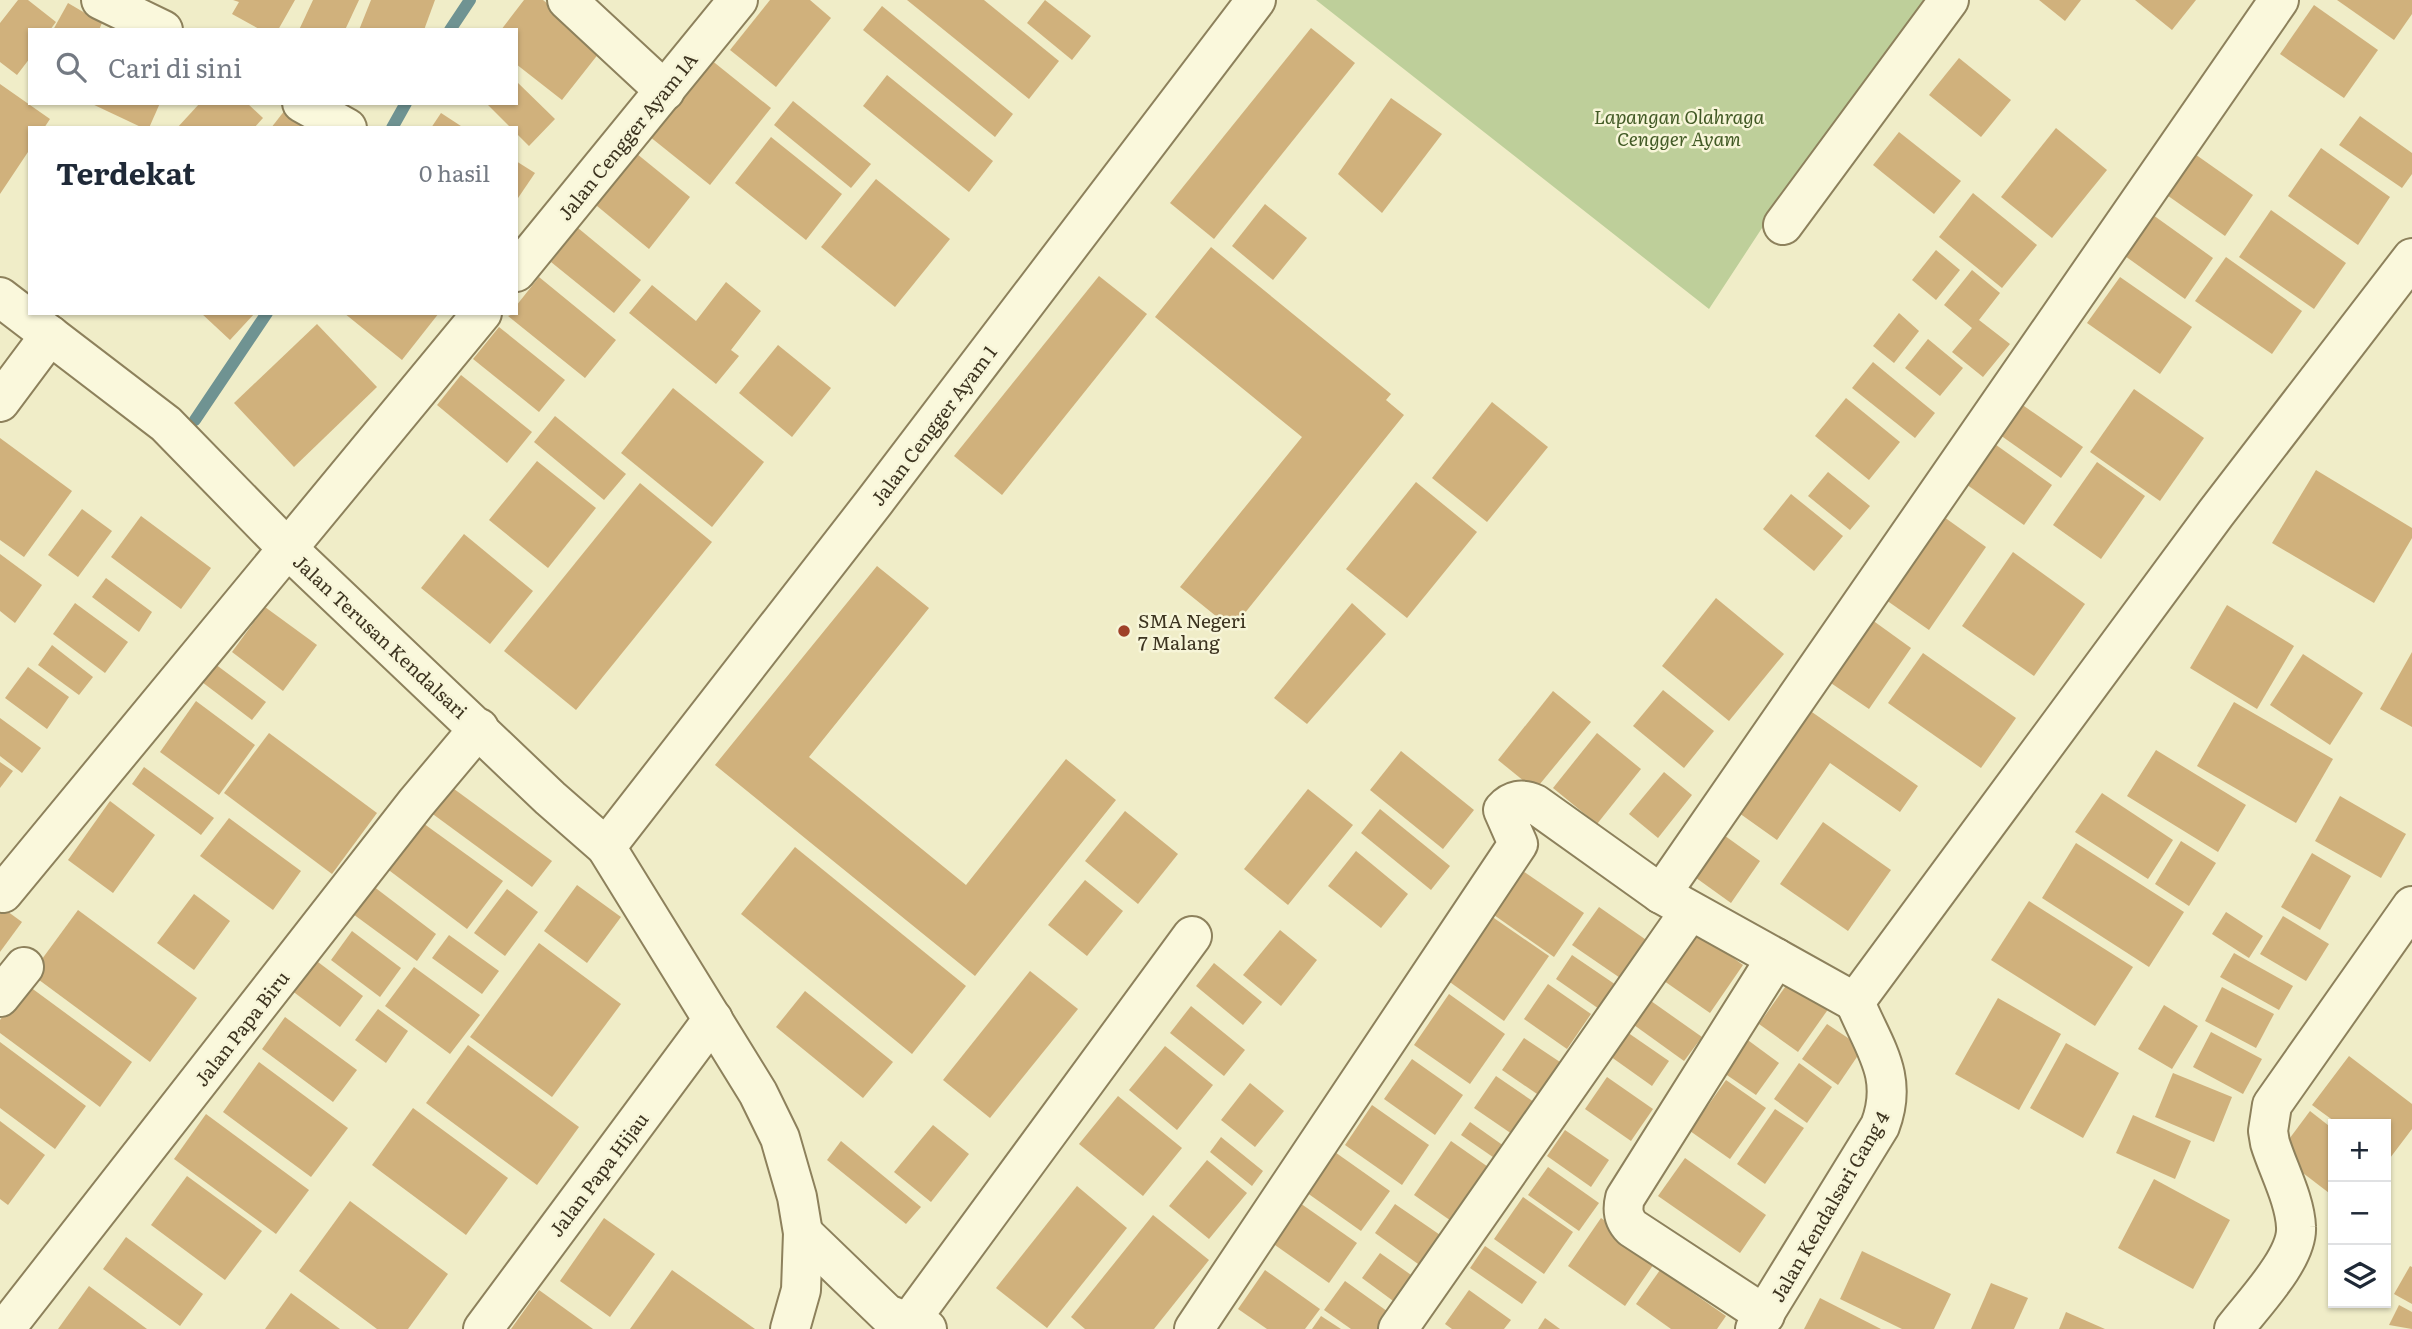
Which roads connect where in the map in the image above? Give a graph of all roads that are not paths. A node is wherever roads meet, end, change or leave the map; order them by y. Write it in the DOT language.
graph roads {
  1 [pos="101,0"];
  2 [pos="568,0"];
  3 [pos="738,0"];
  4 [pos="1256,0"];
  5 [pos="1949,0"];
  6 [pos="2279,0"];
  7 [pos="159,28"];
  8 [pos="665,91"];
  9 [pos="306,105"];
  10 [pos="343,126"];
  11 [pos="1783,225"];
  12 [pos="2412,258"];
  13 [pos="518,270"];
  14 [pos="0,297"];
  15 [pos="480,315"];
  16 [pos="50,335"];
  17 [pos="0,402"];
  18 [pos="288,549"];
  19 [pos="479,728"];
  20 [pos="607,847"];
  21 [pos="3,893"];
  22 [pos="1676,902"];
  23 [pos="2412,906"];
  24 [pos="1192,936"];
  25 [pos="1776,958"];
  26 [pos="24,967"];
  27 [pos="0,997"];
  28 [pos="1855,1002"];
  29 [pos="713,1019"];
  30 [pos="803,1233"];
  31 [pos="1760,1322"];
  32 [pos="918,1325"];
  33 [pos="5,1329"];
  34 [pos="483,1329"];
  35 [pos="790,1329"];
  36 [pos="1194,1329"];
  37 [pos="1398,1329"];
  38 [pos="2234,1329"];
  1 -- 7 [label="street"];
  2 -- 8 [label="street"];
  3 -- 8 [label="street, Jalan Cengger Ayam 1A"];
  4 -- 20 [label="street, Jalan Cengger Ayam 1"];
  5 -- 11 [label="street"];
  6 -- 22 [label="street"];
  8 -- 13 [label="street, Jalan Cengger Ayam 1A"];
  9 -- 10 [label="street"];
  12 -- 28 [label="street"];
  14 -- 16 [label="street, Jalan Terusan Kendalsari"];
  15 -- 18 [label="street"];
  16 -- 17 [label="street"];
  16 -- 18 [label="street, Jalan Terusan Kendalsari"];
  18 -- 19 [label="street, Jalan Terusan Kendalsari"];
  18 -- 21 [label="street"];
  19 -- 20 [label="street, Jalan Terusan Kendalsari"];
  19 -- 33 [label="street, Jalan Papa Biru"];
  20 -- 29 [label="street, Jalan Terusan Kendalsari"];
  22 -- 25 [label="street"];
  22 -- 36 [label="street"];
  22 -- 37 [label="street"];
  23 -- 38 [label="street"];
  24 -- 32 [label="street"];
  25 -- 28 [label="street"];
  25 -- 31 [label="street"];
  26 -- 27 [label="street"];
  28 -- 31 [label="street, Jalan Kendalsari Gang 4"];
  29 -- 30 [label="street, Jalan Terusan Kendalsari"];
  29 -- 34 [label="street, Jalan Papa Hijau"];
  30 -- 32 [label="street"];
  30 -- 35 [label="street, Jalan Terusan Kendalsari"];
}
